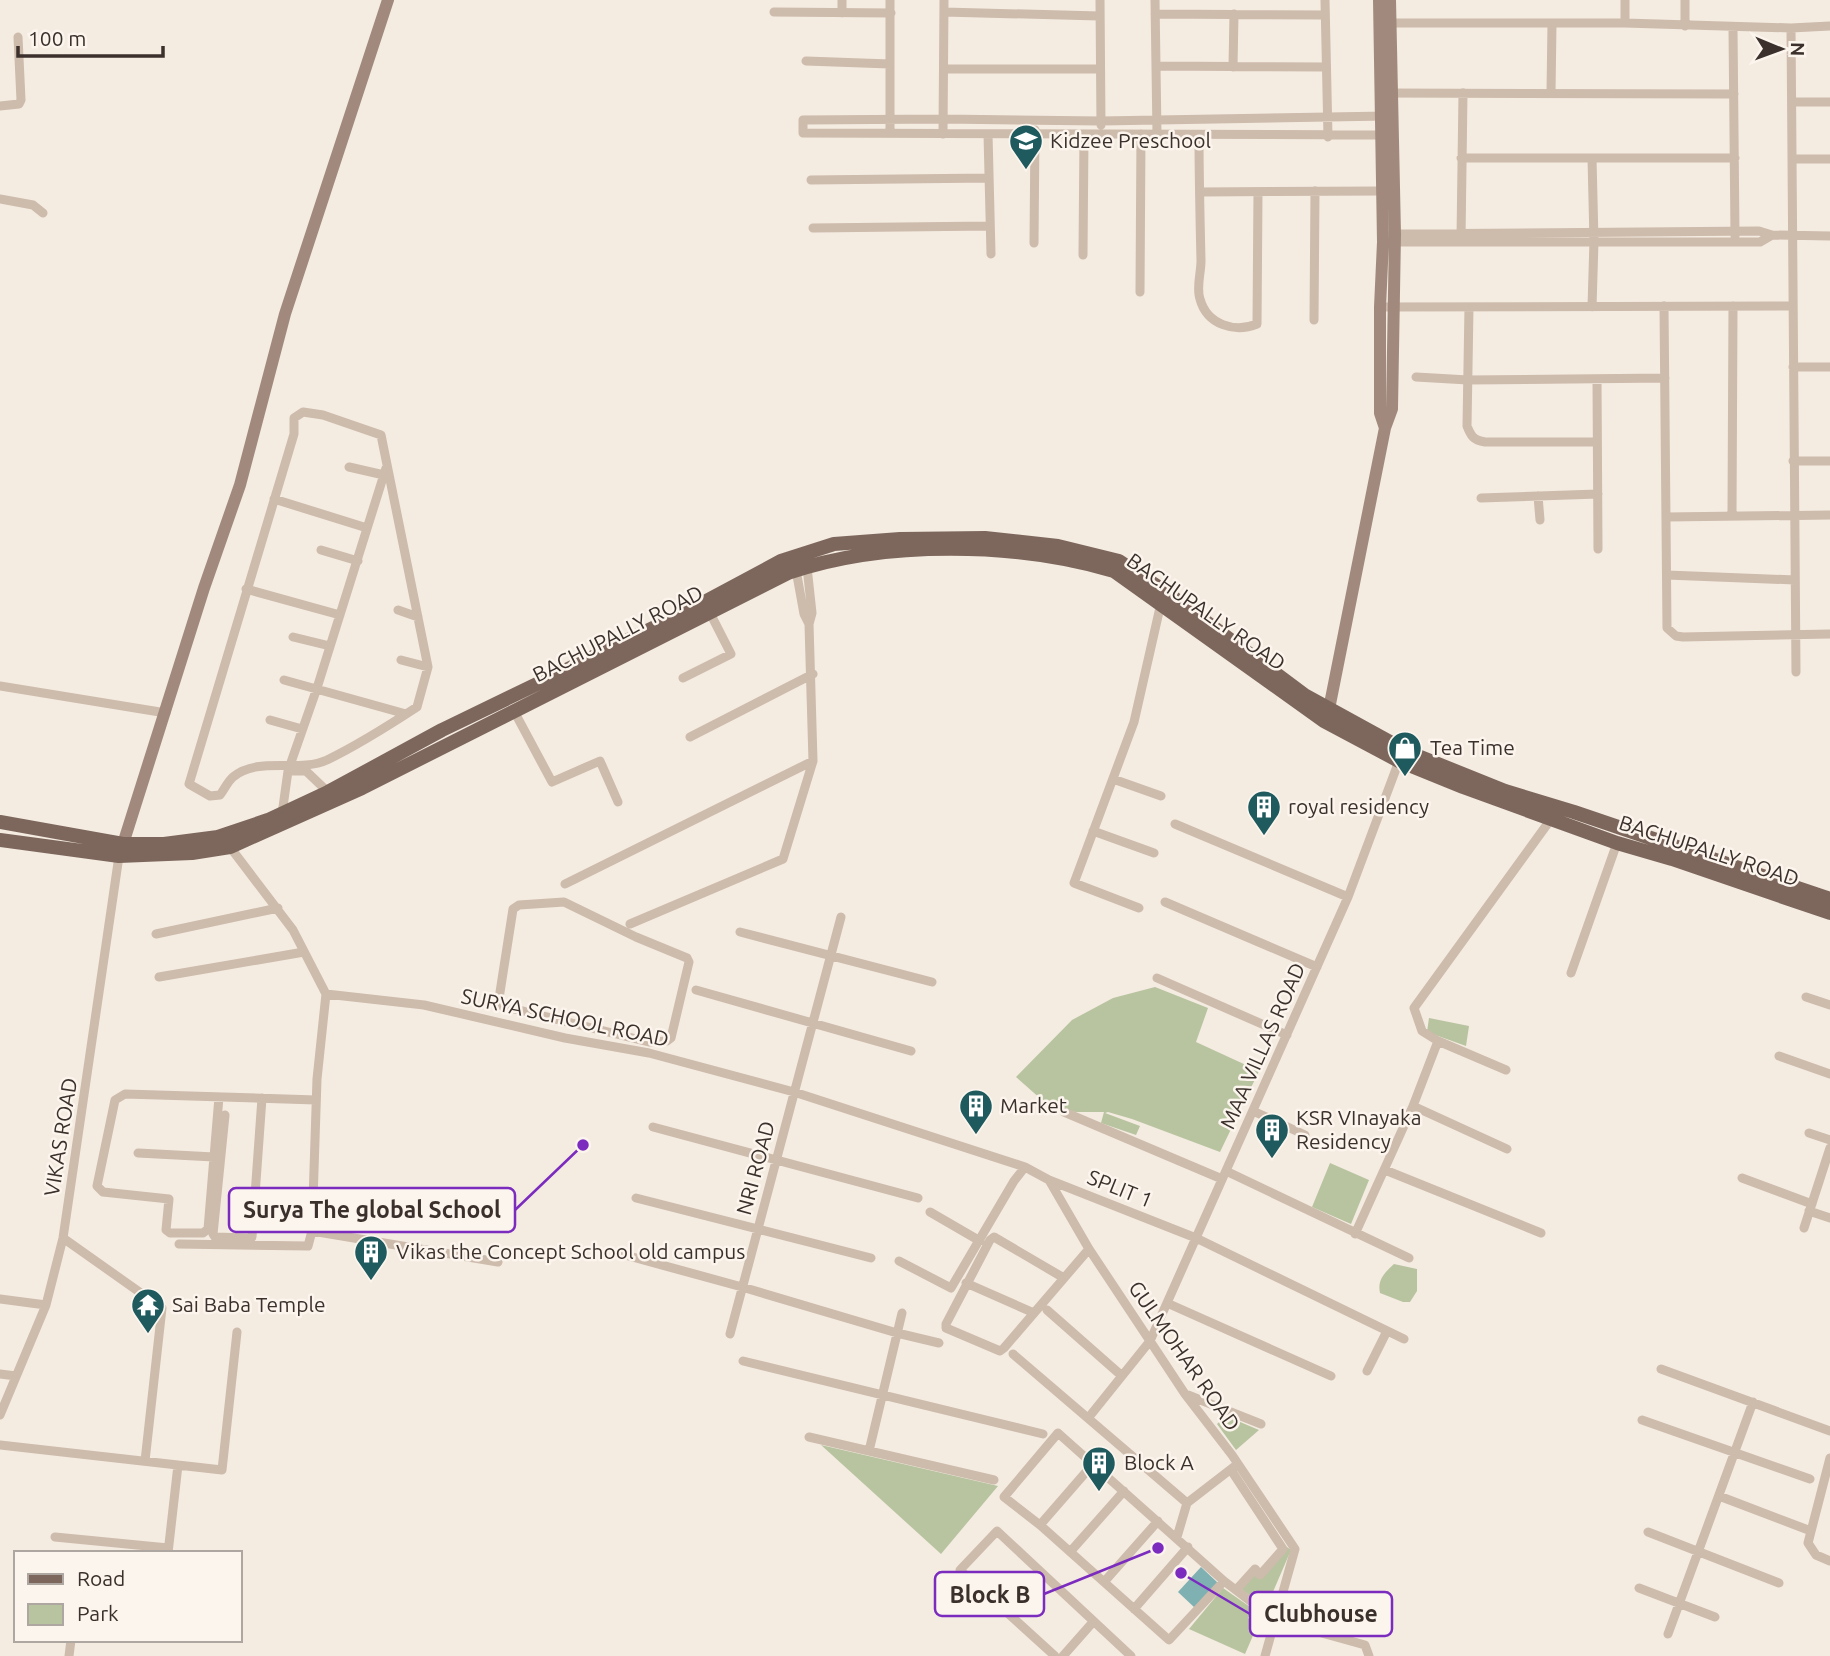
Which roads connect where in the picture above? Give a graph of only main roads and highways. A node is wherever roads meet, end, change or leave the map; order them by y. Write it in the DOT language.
graph roads {
  1 [pos="382,770"];
  2 [pos="0,822"];
  3 [pos="0,839"];
  4 [pos="121,850"];
  5 [pos="1830,900"];
  6 [pos="1830,912"];
  1 -- 4 [label="main road, BACHUPALLY ROAD"];
  1 -- 4 [label="main road, BACHUPALLY ROAD"];
  1 -- 5 [label="main road, BACHUPALLY ROAD"];
  1 -- 6 [label="main road, BACHUPALLY ROAD"];
  2 -- 4 [label="main road"];
  3 -- 4 [label="main road"];
}
